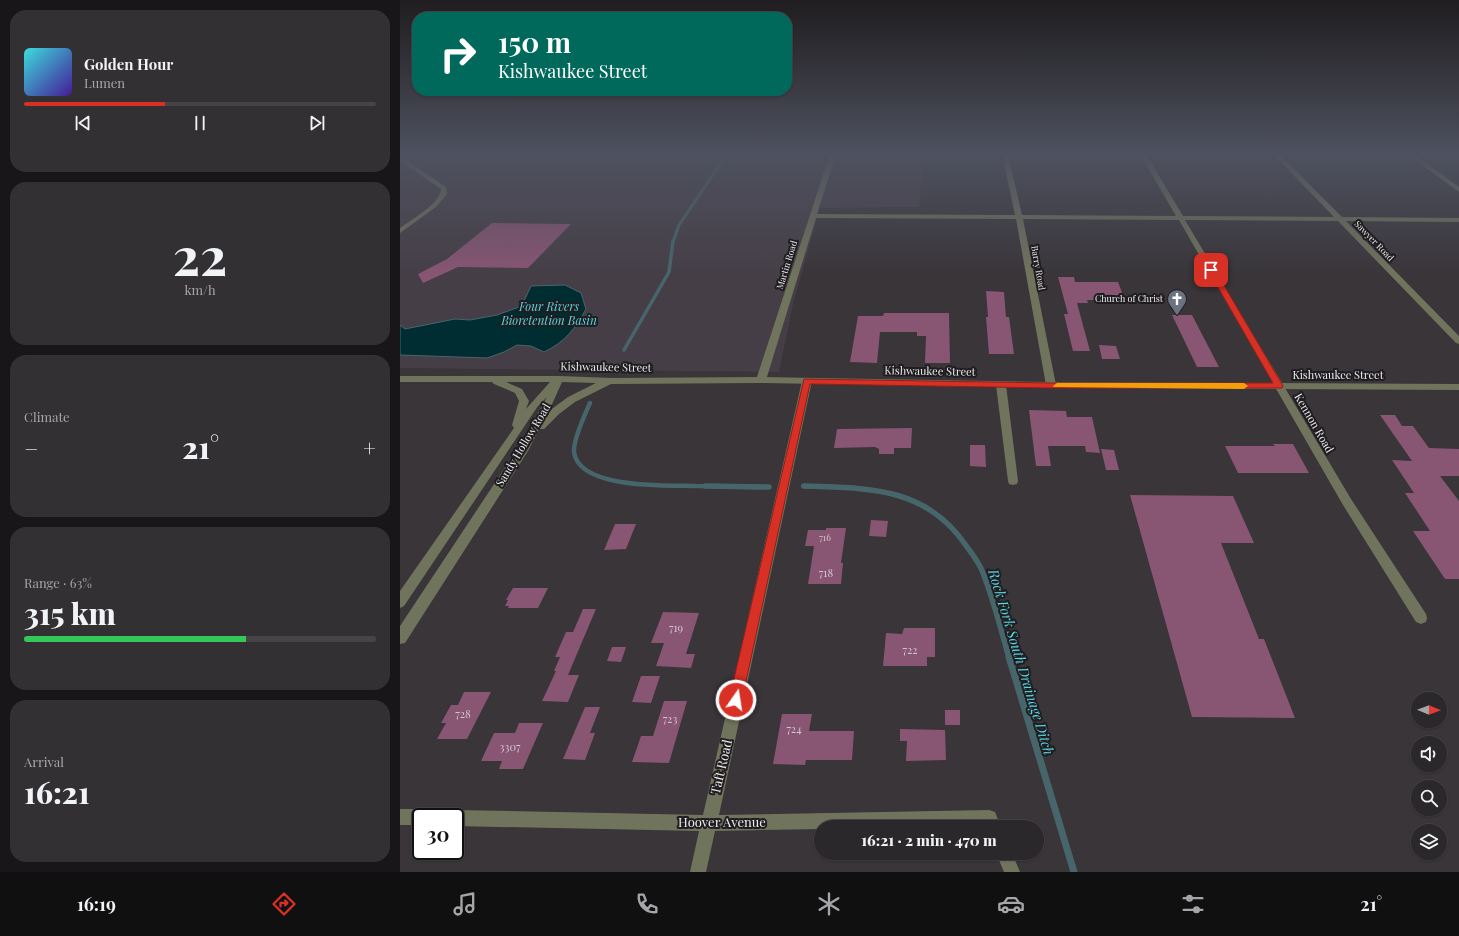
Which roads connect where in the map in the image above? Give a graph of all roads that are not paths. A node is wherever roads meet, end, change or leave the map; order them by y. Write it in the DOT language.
graph roads {
  1 [pos="443,195"];
  2 [pos="820,195"];
  3 [pos="1014,195"];
  4 [pos="1167,195"];
  5 [pos="1315,195"];
  6 [pos="813,216"];
  7 [pos="1019,217"];
  8 [pos="1181,218"];
  9 [pos="1340,220"];
  10 [pos="1459,220"];
  11 [pos="400,231"];
  12 [pos="1459,341"];
  13 [pos="400,379"];
  14 [pos="483,379"];
  15 [pos="559,379"];
  16 [pos="761,380"];
  17 [pos="612,381"];
  18 [pos="807,381"];
  19 [pos="1001,385"];
  20 [pos="1051,386"];
  21 [pos="1279,386"];
  22 [pos="1459,387"];
  23 [pos="512,438"];
  24 [pos="524,448"];
  25 [pos="1013,481"];
  26 [pos="400,602"];
  27 [pos="1420,618"];
  28 [pos="400,638"];
  29 [pos="400,817"];
  30 [pos="412,817"];
  31 [pos="464,818"];
  32 [pos="709,822"];
  33 [pos="814,822"];
  34 [pos="1007,860"];
  35 [pos="698,872"];
  36 [pos="1012,872"];
  1 -- 11 [label="street"];
  2 -- 6 [label="street, Martin Road"];
  3 -- 7 [label="street, Barry Road"];
  4 -- 8 [label="street, Kennon Road"];
  5 -- 9 [label="street, Sawyer Road"];
  6 -- 7 [label="street"];
  6 -- 16 [label="street, Martin Road"];
  7 -- 8 [label="street"];
  7 -- 20 [label="street, Barry Road"];
  8 -- 9 [label="street"];
  8 -- 21 [label="street, Kennon Road"];
  9 -- 10 [label="street"];
  9 -- 12 [label="street, Sawyer Road"];
  13 -- 14 [label="street, Kishwaukee Street"];
  14 -- 15 [label="street, Kishwaukee Street"];
  14 -- 23 [label="street"];
  15 -- 17 [label="street, Kishwaukee Street"];
  15 -- 23 [label="street, Sandy Hollow Road"];
  15 -- 24 [label="street, Sandy Hollow Road"];
  16 -- 17 [label="street, Kishwaukee Street"];
  16 -- 18 [label="street, Kishwaukee Street"];
  17 -- 24 [label="street"];
  18 -- 19 [label="street, Kishwaukee Street"];
  18 -- 32 [label="street, Taft Road"];
  19 -- 20 [label="street, Kishwaukee Street"];
  19 -- 25 [label="street"];
  20 -- 21 [label="street, Kishwaukee Street"];
  21 -- 22 [label="street, Kishwaukee Street"];
  21 -- 27 [label="street, Kennon Road"];
  23 -- 26 [label="street, Sandy Hollow Road"];
  24 -- 28 [label="street, Sandy Hollow Road"];
  29 -- 30 [label="street"];
  31 -- 32 [label="street, Hoover Avenue"];
  32 -- 33 [label="street, Hoover Avenue"];
  32 -- 35 [label="street, Taft Road"];
  34 -- 36 [label="street"];
}
